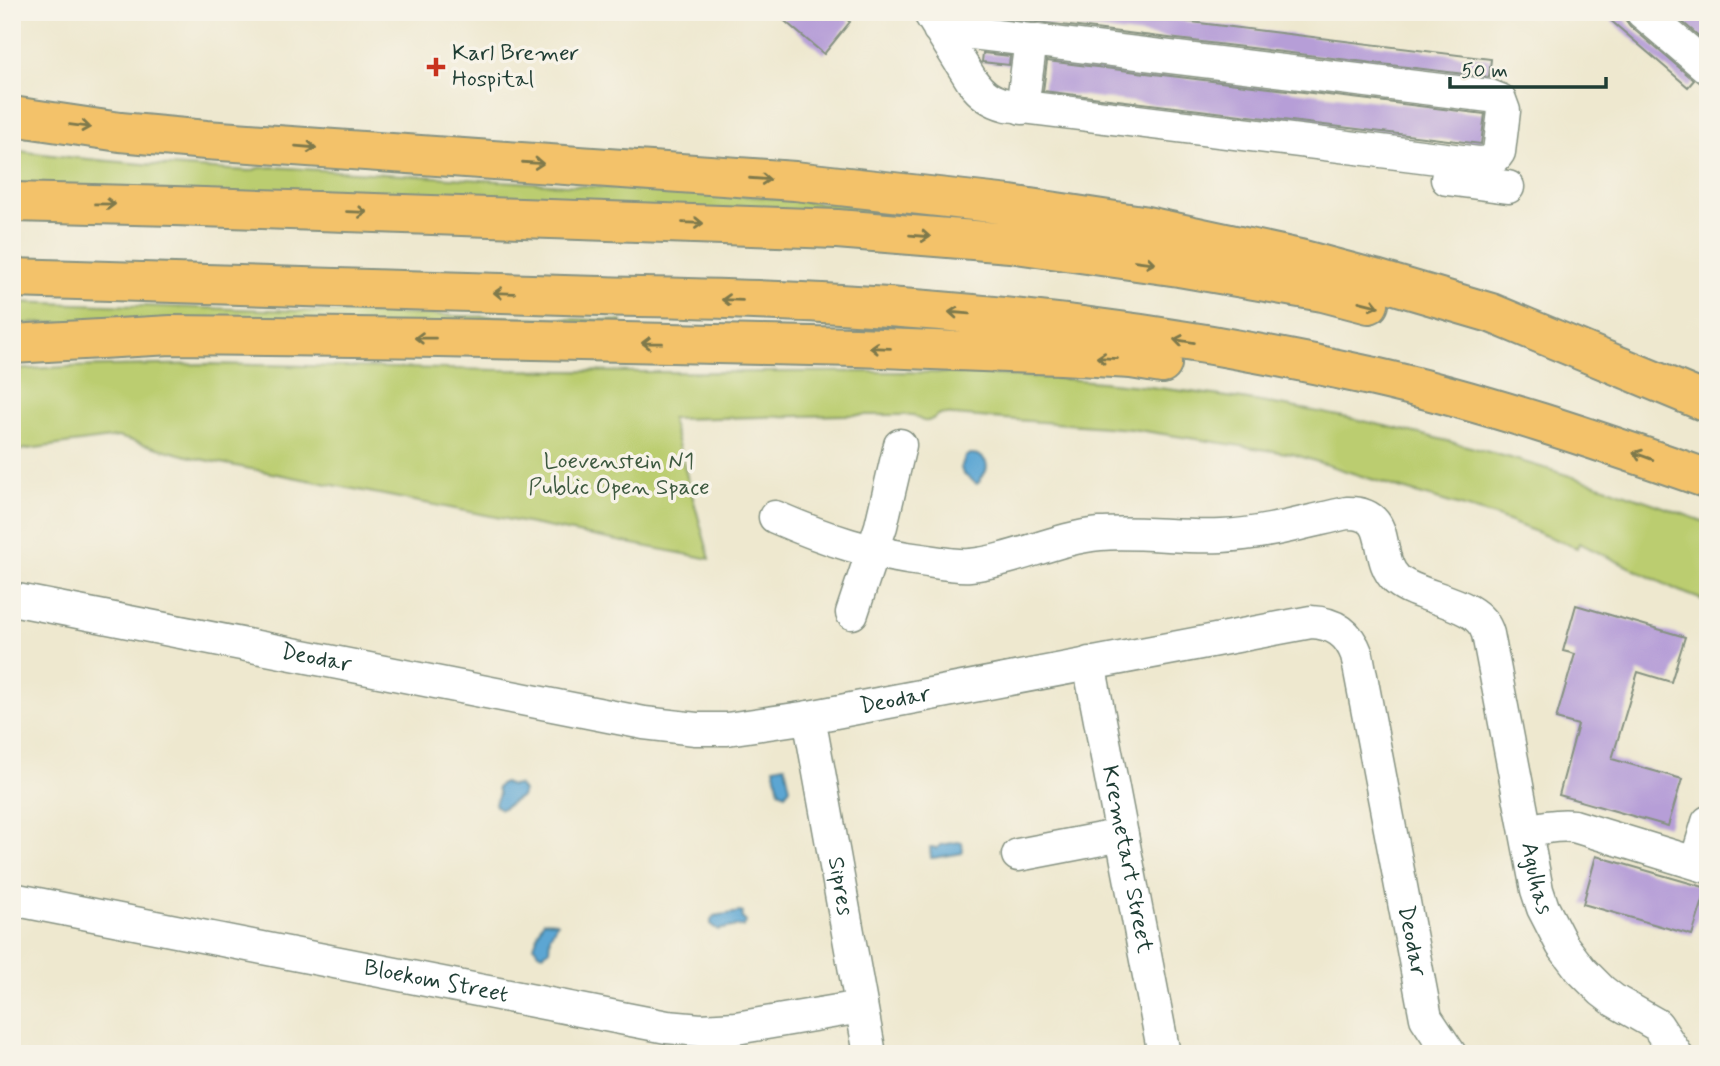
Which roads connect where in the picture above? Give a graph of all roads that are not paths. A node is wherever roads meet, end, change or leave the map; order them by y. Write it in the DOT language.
graph roads {
  1 [pos="1642,12"];
  2 [pos="934,21"];
  3 [pos="1031,40"];
  4 [pos="1708,68"];
  5 [pos="1014,106"];
  6 [pos="12,116"];
  7 [pos="1508,187"];
  8 [pos="12,202"];
  9 [pos="12,278"];
  10 [pos="12,344"];
  11 [pos="1708,404"];
  12 [pos="1490,407"];
  13 [pos="900,445"];
  14 [pos="1708,479"];
  15 [pos="775,517"];
  16 [pos="873,552"];
  17 [pos="12,599"];
  18 [pos="852,612"];
  19 [pos="1089,663"];
  20 [pos="809,718"];
  21 [pos="1708,822"];
  22 [pos="1527,831"];
  23 [pos="1122,835"];
  24 [pos="1018,855"];
  25 [pos="1702,864"];
  26 [pos="12,899"];
  27 [pos="861,1007"];
  28 [pos="870,1054"];
  29 [pos="1164,1054"];
  30 [pos="1450,1054"];
  31 [pos="1676,1054"];
  1 -- 4 [label="street"];
  2 -- 3 [label="street"];
  2 -- 5 [label="street"];
  3 -- 5 [label="street"];
  3 -- 5 [label="street"];
  5 -- 7 [label="street"];
  6 -- 11 [label="highway, one-way"];
  8 -- 11 [label="highway, one-way"];
  12 -- 9 [label="highway, one-way"];
  12 -- 10 [label="highway, one-way"];
  14 -- 12 [label="highway, one-way"];
  13 -- 16 [label="street"];
  15 -- 16 [label="street, Agulhas"];
  16 -- 18 [label="street"];
  16 -- 22 [label="street, Agulhas"];
  17 -- 20 [label="street, Deodar"];
  19 -- 20 [label="street, Deodar"];
  19 -- 23 [label="street, Kremetart Street"];
  19 -- 30 [label="street, Deodar"];
  20 -- 27 [label="street, Sipres"];
  21 -- 25 [label="street"];
  22 -- 25 [label="street"];
  22 -- 31 [label="street, Agulhas"];
  23 -- 24 [label="street"];
  23 -- 29 [label="street, Kremetart Street"];
  26 -- 27 [label="street, Bloekom Street"];
  27 -- 28 [label="street, Sipres"];
}
